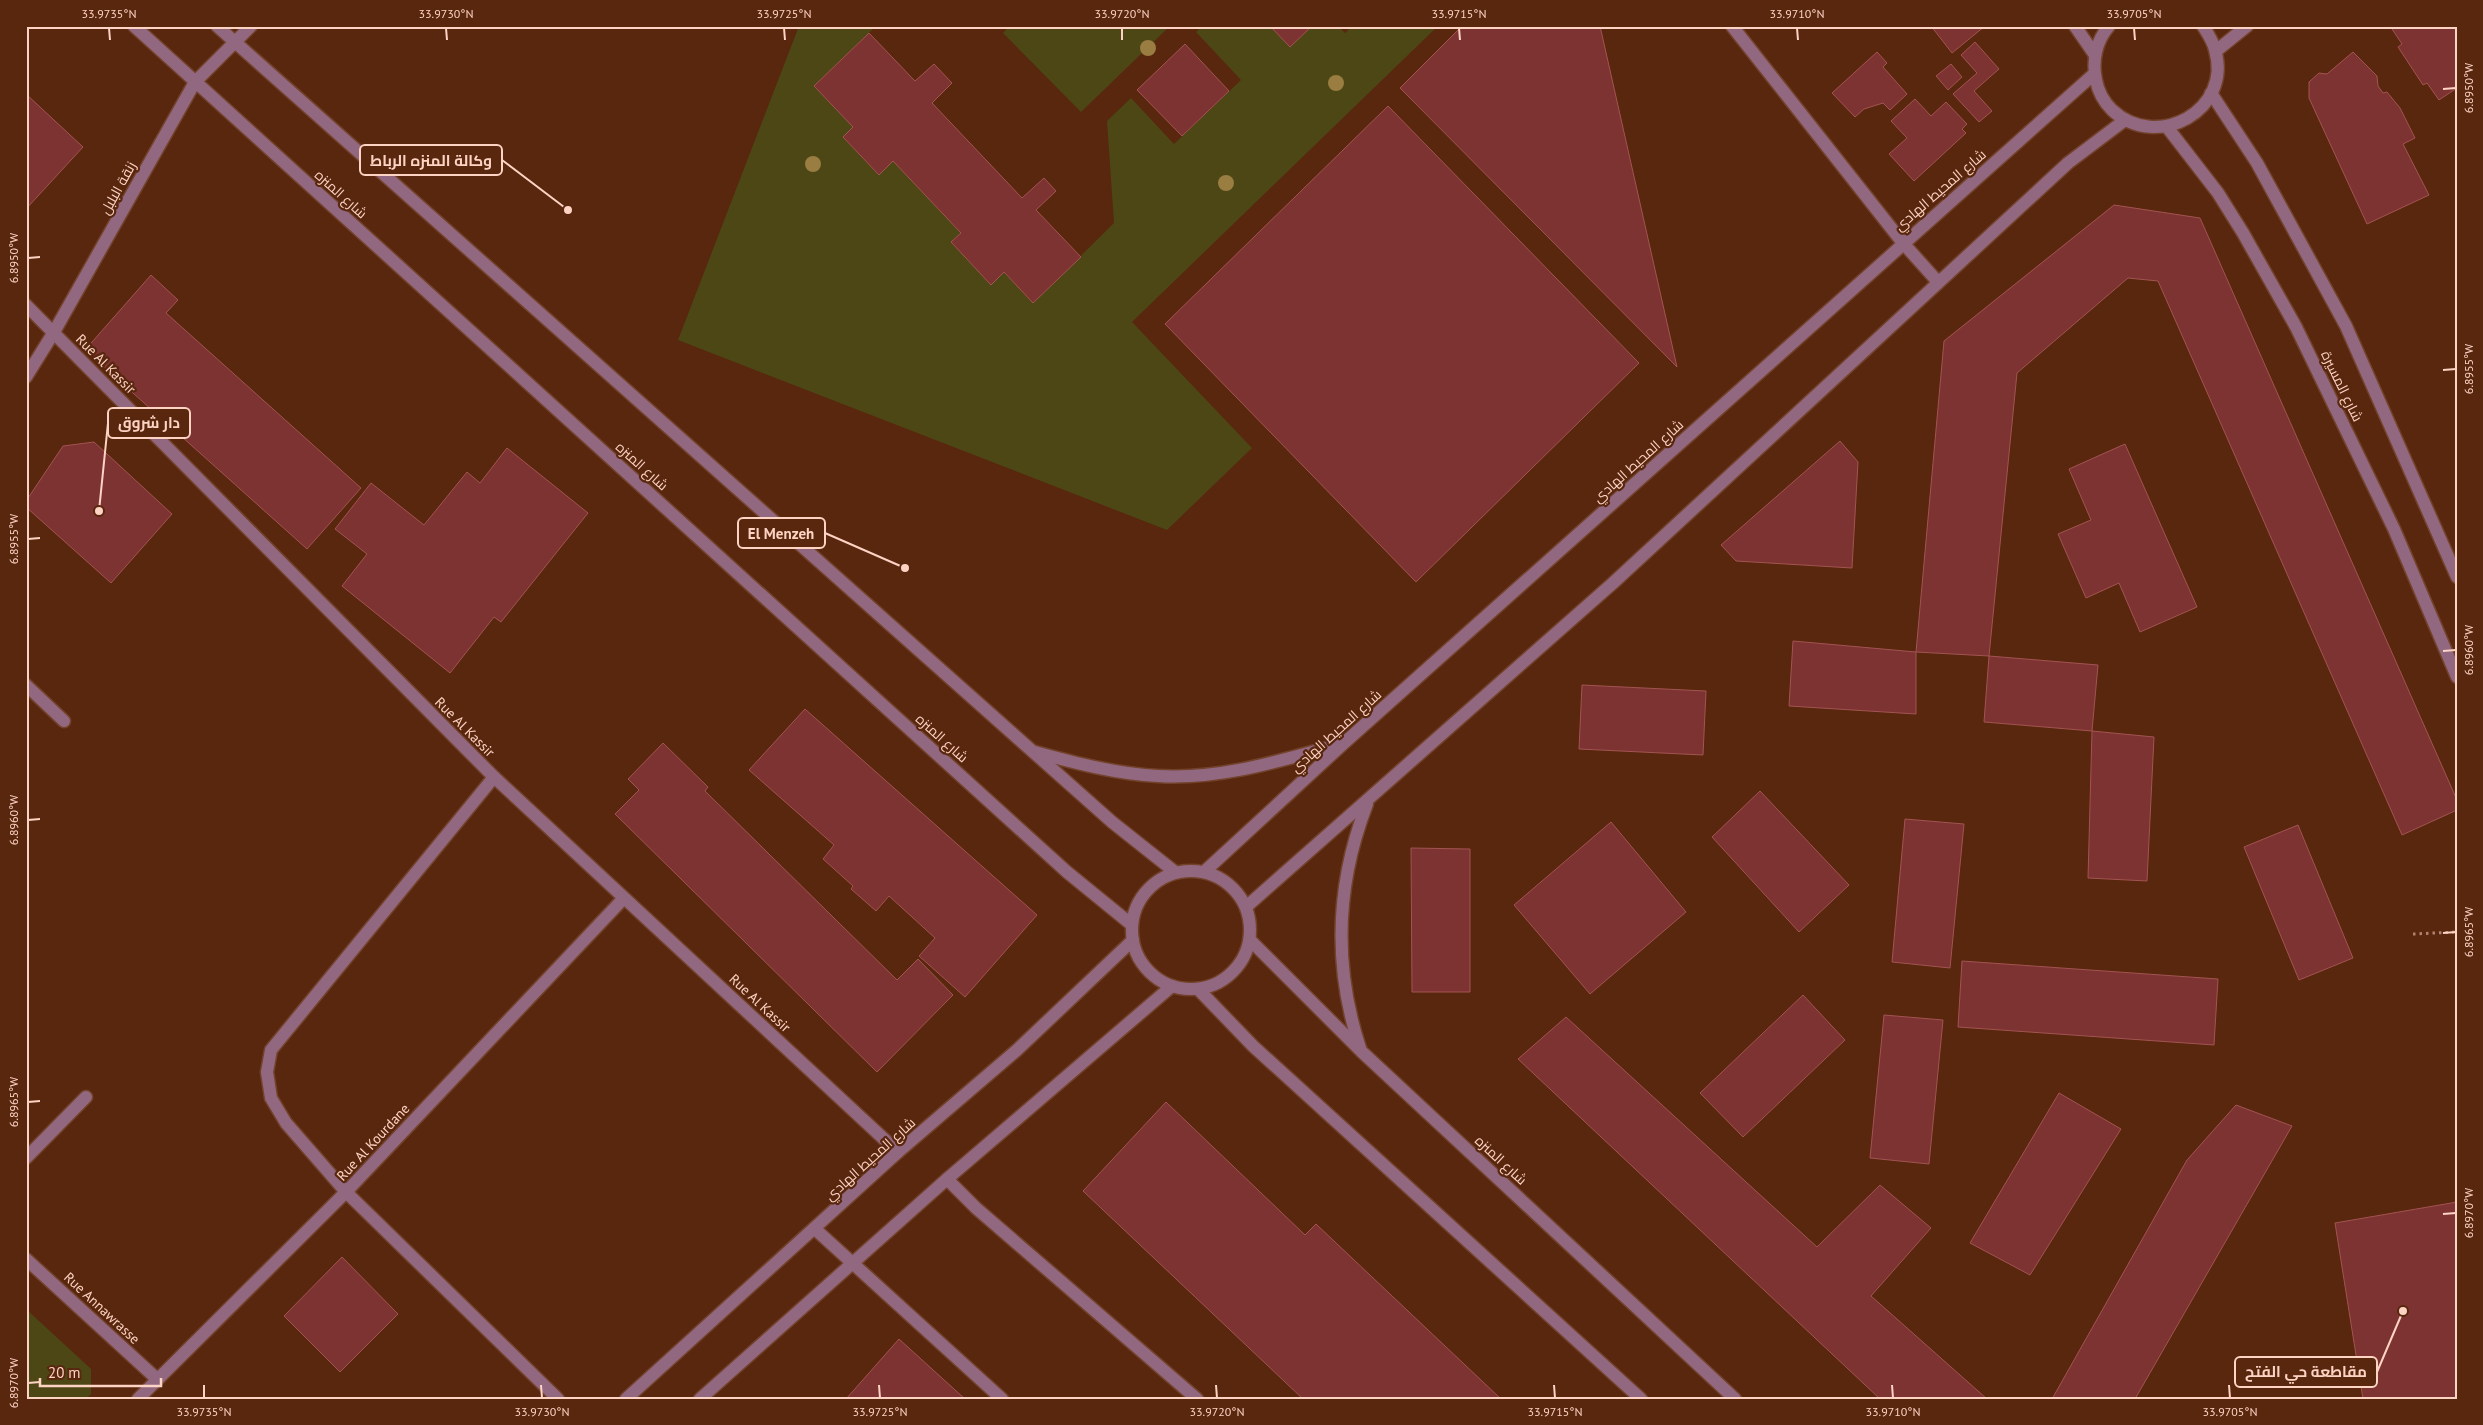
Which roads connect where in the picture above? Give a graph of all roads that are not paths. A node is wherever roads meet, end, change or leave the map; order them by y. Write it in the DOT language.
graph roads {
  1 [pos="134,26"];
  2 [pos="217,26"];
  3 [pos="251,26"];
  4 [pos="1732,26"];
  5 [pos="2075,26"];
  6 [pos="2109,26"];
  7 [pos="2203,26"];
  8 [pos="2247,26"];
  9 [pos="233,41"];
  10 [pos="2216,51"];
  11 [pos="2095,54"];
  12 [pos="2094,74"];
  13 [pos="195,82"];
  14 [pos="2211,93"];
  15 [pos="2125,120"];
  16 [pos="2167,127"];
  17 [pos="1903,243"];
  18 [pos="1938,282"];
  19 [pos="26,305"];
  20 [pos="54,332"];
  21 [pos="26,377"];
  22 [pos="2457,577"];
  23 [pos="2457,677"];
  24 [pos="26,685"];
  25 [pos="64,721"];
  26 [pos="1344,743"];
  27 [pos="1033,752"];
  28 [pos="494,778"];
  29 [pos="1369,801"];
  30 [pos="1175,872"];
  31 [pos="1204,872"];
  32 [pos="624,898"];
  33 [pos="1246,907"];
  34 [pos="1132,925"];
  35 [pos="1133,940"];
  36 [pos="1250,940"];
  37 [pos="1172,986"];
  38 [pos="1198,989"];
  39 [pos="1360,1050"];
  40 [pos="86,1097"];
  41 [pos="898,1152"];
  42 [pos="26,1158"];
  43 [pos="947,1179"];
  44 [pos="346,1192"];
  45 [pos="814,1229"];
  46 [pos="26,1258"];
  47 [pos="852,1264"];
  48 [pos="157,1379"];
  49 [pos="138,1399"];
  50 [pos="558,1399"];
  51 [pos="626,1399"];
  52 [pos="700,1399"];
  53 [pos="1002,1399"];
  54 [pos="1197,1399"];
  55 [pos="1641,1399"];
  56 [pos="1735,1399"];
  1 -- 13 [label="street, شارع المنزه"];
  2 -- 9 [label="street"];
  3 -- 9 [label="street, زنقة البلبل"];
  4 -- 17 [label="street"];
  5 -- 11 [label="street"];
  6 -- 11 [label="street"];
  7 -- 10 [label="street"];
  8 -- 10 [label="street"];
  9 -- 13 [label="street, زنقة البلبل"];
  9 -- 27 [label="street"];
  10 -- 14 [label="street"];
  11 -- 12 [label="street"];
  12 -- 15 [label="street"];
  12 -- 17 [label="street, شارع المحيط الهادي"];
  13 -- 20 [label="street, زنقة البلبل"];
  13 -- 34 [label="street, شارع المنزه"];
  14 -- 16 [label="street"];
  14 -- 22 [label="street, شارع المسيرة"];
  15 -- 16 [label="street"];
  15 -- 18 [label="street"];
  16 -- 23 [label="street, شارع المسيرة"];
  17 -- 18 [label="street"];
  17 -- 26 [label="street, شارع المحيط الهادي"];
  18 -- 29 [label="street"];
  19 -- 20 [label="street, Rue Al Kassir"];
  20 -- 21 [label="street, زنقة البلبل"];
  20 -- 28 [label="street, Rue Al Kassir"];
  24 -- 25 [label="street"];
  26 -- 27 [label="street"];
  26 -- 31 [label="street, شارع المحيط الهادي"];
  27 -- 30 [label="street"];
  28 -- 32 [label="street, Rue Al Kassir"];
  28 -- 44 [label="street"];
  29 -- 33 [label="street"];
  29 -- 39 [label="street"];
  30 -- 31 [label="street"];
  30 -- 34 [label="street"];
  31 -- 33 [label="street"];
  32 -- 41 [label="street, Rue Al Kassir"];
  32 -- 44 [label="street, Rue Al Kourdane"];
  33 -- 36 [label="street"];
  34 -- 35 [label="street"];
  35 -- 37 [label="street"];
  35 -- 41 [label="street, شارع المحيط الهادي"];
  36 -- 38 [label="street"];
  36 -- 39 [label="street, شارع المنزه"];
  37 -- 38 [label="street"];
  37 -- 43 [label="street"];
  38 -- 55 [label="street"];
  39 -- 56 [label="street, شارع المنزه"];
  40 -- 42 [label="street"];
  41 -- 45 [label="street, شارع المحيط الهادي"];
  43 -- 47 [label="street"];
  43 -- 54 [label="street"];
  44 -- 48 [label="street, Rue Al Kourdane"];
  44 -- 50 [label="street"];
  45 -- 47 [label="street"];
  45 -- 51 [label="street, شارع المحيط الهادي"];
  46 -- 48 [label="street, Rue Annawrasse"];
  47 -- 52 [label="street"];
  47 -- 53 [label="street"];
  48 -- 49 [label="street, Rue Al Kourdane"];
}
